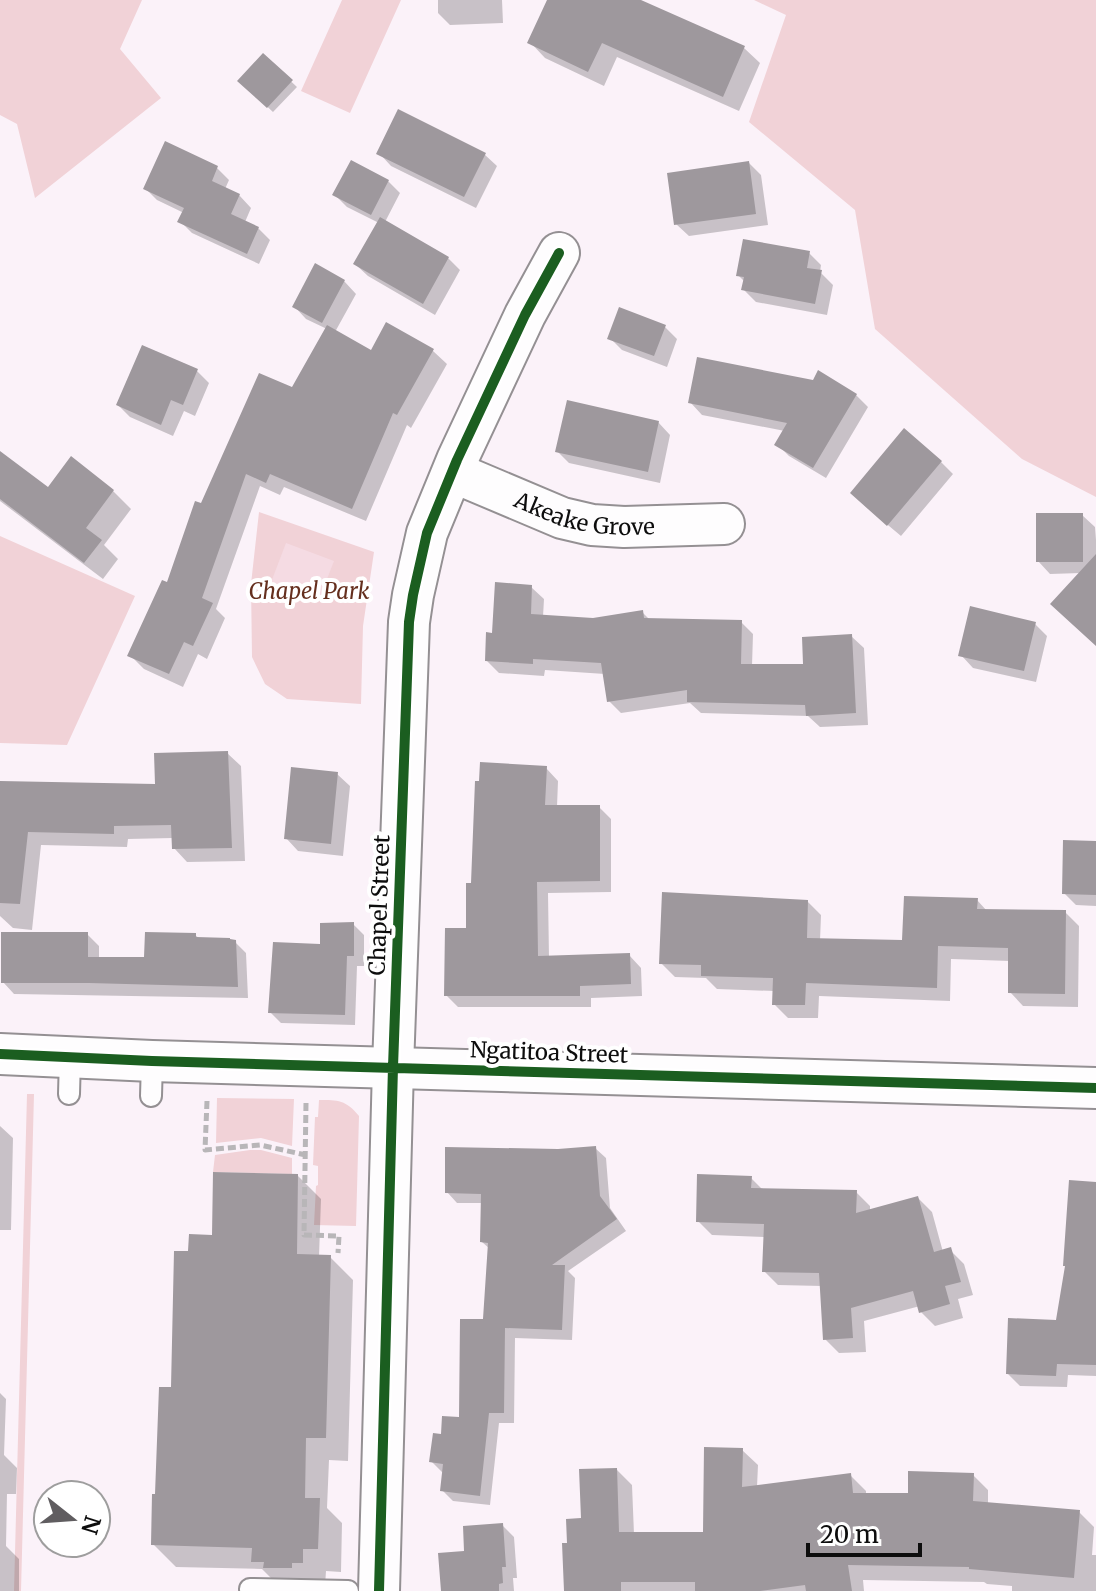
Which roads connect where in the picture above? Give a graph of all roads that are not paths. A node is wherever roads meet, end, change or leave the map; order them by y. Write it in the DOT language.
graph roads {
  1 [pos="559,253"];
  2 [pos="453,472"];
  3 [pos="724,524"];
  4 [pos="0,1054"];
  5 [pos="393,1067"];
  6 [pos="1096,1088"];
  7 [pos="250,1589"];
  8 [pos="348,1591"];
  9 [pos="379,1591"];
  1 -- 2 [label="street, Chapel Street"];
  2 -- 3 [label="street, Akeake Grove"];
  2 -- 5 [label="street, Chapel Street"];
  4 -- 5 [label="street, Ngatitoa Street"];
  5 -- 6 [label="street, Ngatitoa Street"];
  5 -- 9 [label="street, Chapel Street"];
  7 -- 8 [label="lane"];
}
